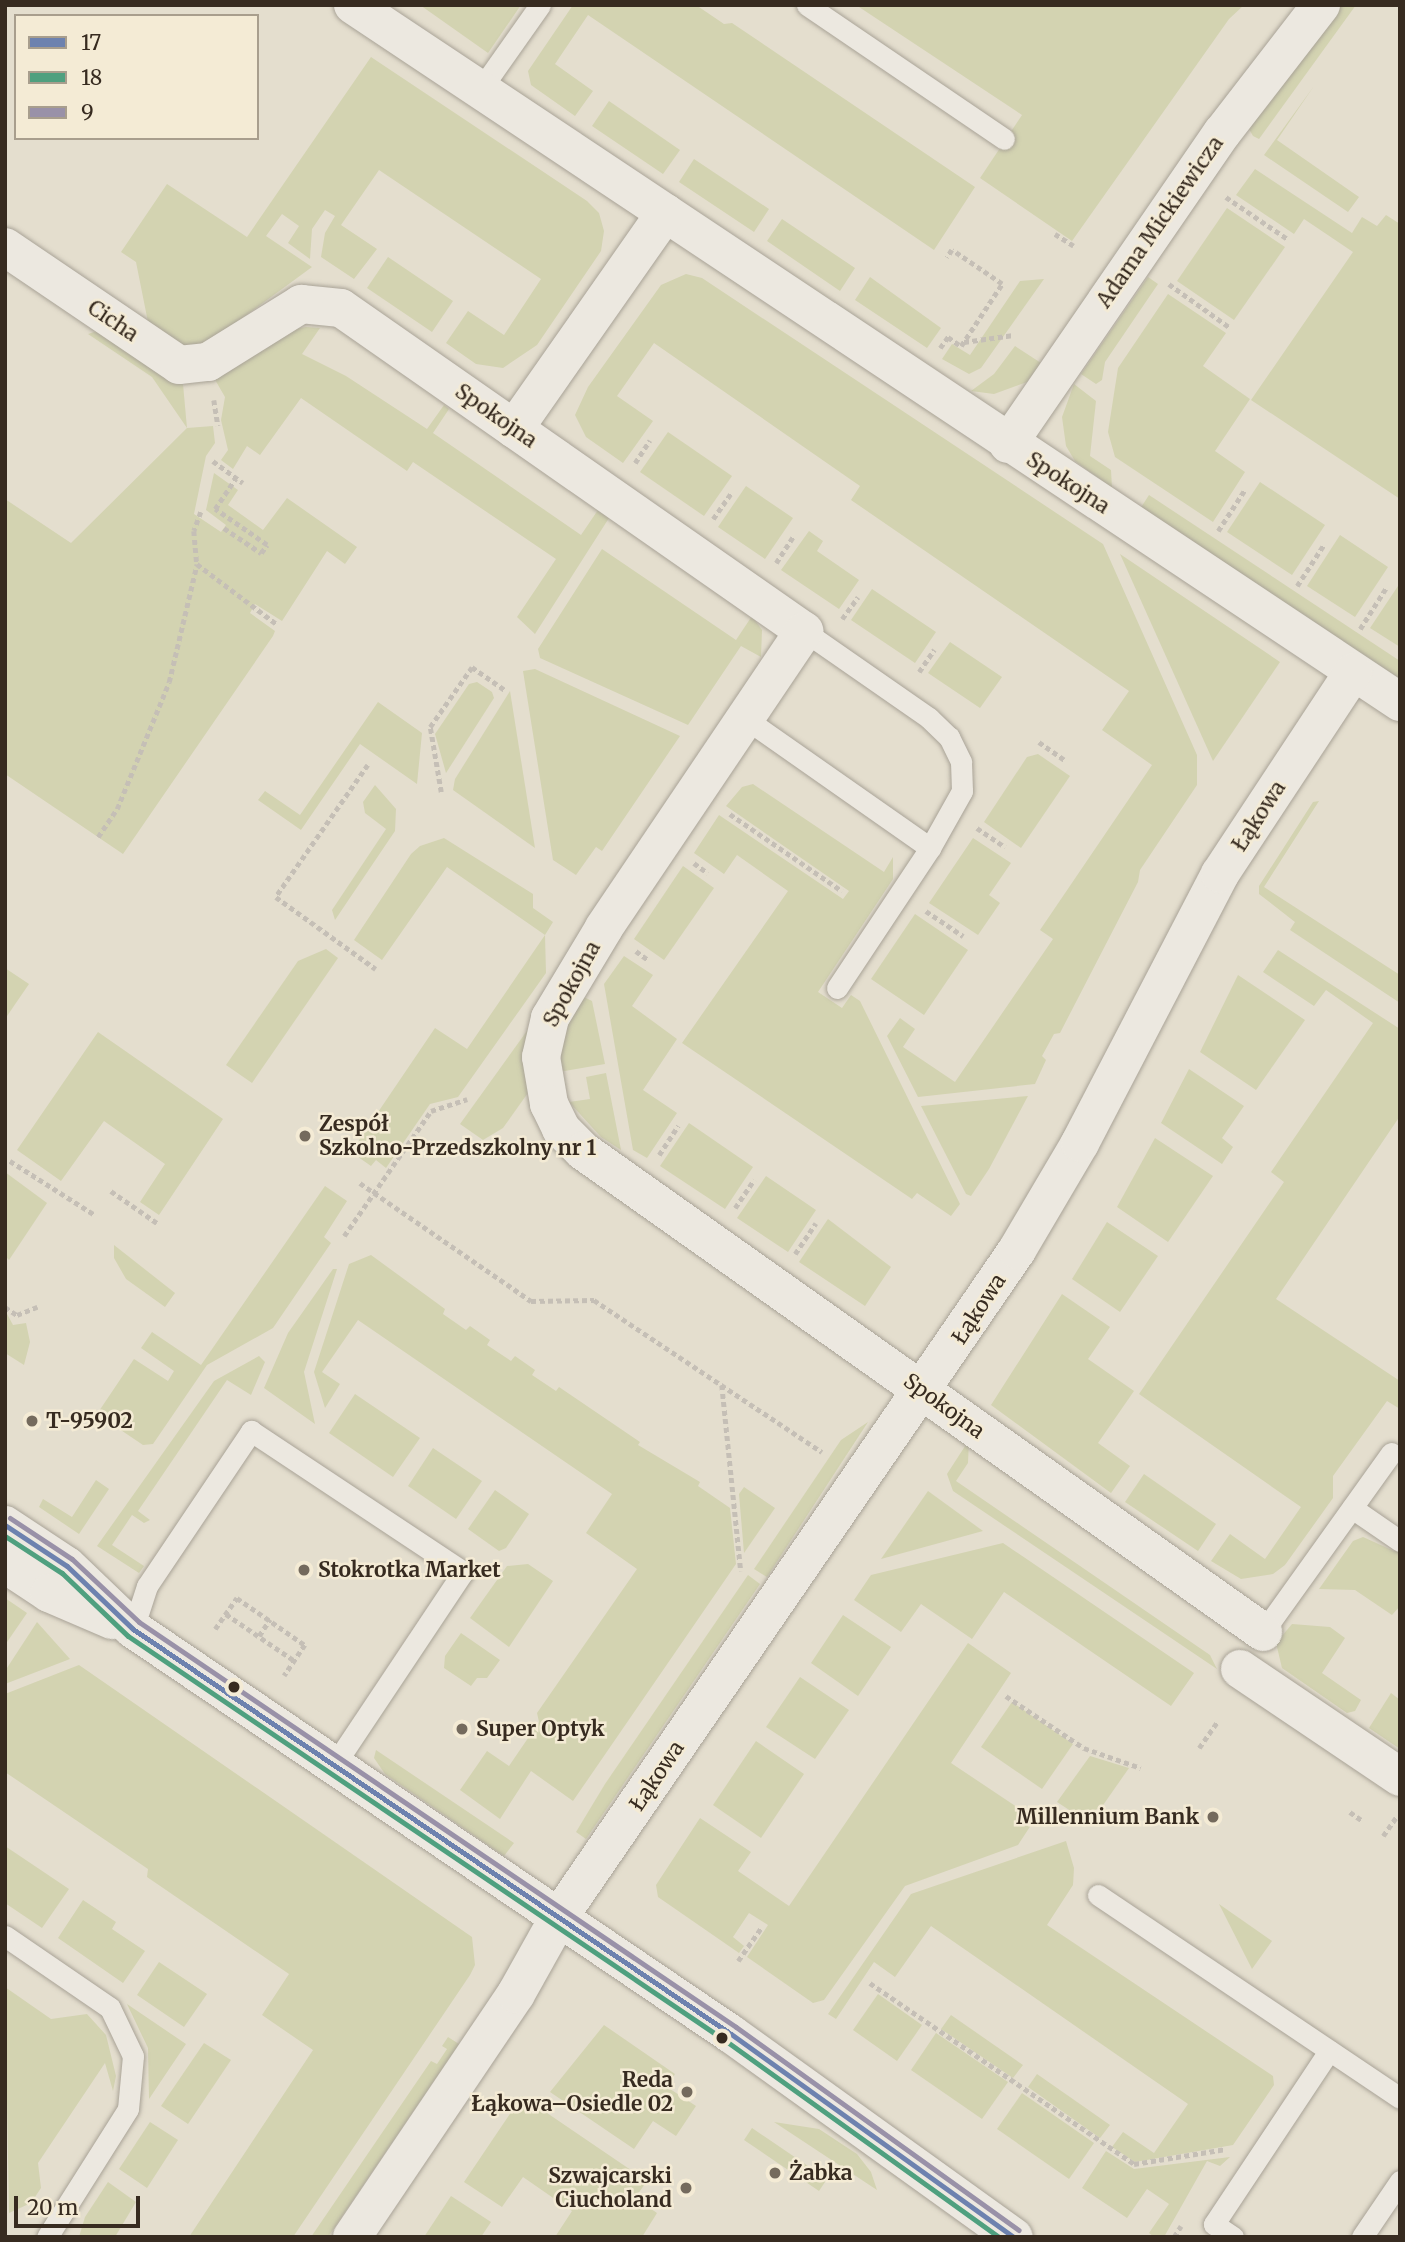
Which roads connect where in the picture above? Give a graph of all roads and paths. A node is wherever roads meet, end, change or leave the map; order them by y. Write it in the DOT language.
graph roads {
  1 [pos="353,5"];
  2 [pos="540,5"];
  3 [pos="807,5"];
  4 [pos="1321,5"];
  5 [pos="480,90"];
  6 [pos="1004,139"];
  7 [pos="1193,175"];
  8 [pos="666,213"];
  9 [pos="1055,233"];
  10 [pos="1289,240"];
  11 [pos="1074,246"];
  12 [pos="5,247"];
  13 [pos="947,258"];
  14 [pos="1134,259"];
  15 [pos="1229,327"];
  16 [pos="1014,335"];
  17 [pos="964,342"];
  18 [pos="227,349"];
  19 [pos="932,360"];
  20 [pos="514,429"];
  21 [pos="650,440"];
  22 [pos="1008,444"];
  23 [pos="213,461"];
  24 [pos="628,474"];
  25 [pos="236,478"];
  26 [pos="243,483"];
  27 [pos="1244,491"];
  28 [pos="731,493"];
  29 [pos="201,512"];
  30 [pos="224,528"];
  31 [pos="707,528"];
  32 [pos="1216,534"];
  33 [pos="793,537"];
  34 [pos="1323,546"];
  35 [pos="197,564"];
  36 [pos="770,571"];
  37 [pos="1296,587"];
  38 [pos="1386,588"];
  39 [pos="858,597"];
  40 [pos="841,621"];
  41 [pos="278,625"];
  42 [pos="1359,629"];
  43 [pos="804,631"];
  44 [pos="934,650"];
  45 [pos="1353,672"];
  46 [pos="919,673"];
  47 [pos="505,690"];
  48 [pos="1400,702"];
  49 [pos="746,719"];
  50 [pos="1038,742"];
  51 [pos="1066,761"];
  52 [pos="368,765"];
  53 [pos="441,792"];
  54 [pos="723,810"];
  55 [pos="971,824"];
  56 [pos="98,837"];
  57 [pos="1005,847"];
  58 [pos="930,848"];
  59 [pos="842,891"];
  60 [pos="916,904"];
  61 [pos="962,936"];
  62 [pos="376,969"];
  63 [pos="837,988"];
  64 [pos="467,1099"];
  65 [pos="678,1126"];
  66 [pos="657,1158"];
  67 [pos="10,1161"];
  68 [pos="754,1180"];
  69 [pos="360,1183"];
  70 [pos="111,1191"];
  71 [pos="374,1193"];
  72 [pos="734,1210"];
  73 [pos="95,1215"];
  74 [pos="157,1223"];
  75 [pos="816,1223"];
  76 [pos="344,1236"];
  77 [pos="789,1264"];
  78 [pos="5,1307"];
  79 [pos="37,1307"];
  80 [pos="722,1385"];
  81 [pos="923,1391"];
  82 [pos="822,1451"];
  83 [pos="1391,1453"];
  84 [pos="1352,1508"];
  85 [pos="5,1525"];
  86 [pos="1400,1541"];
  87 [pos="5,1564"];
  88 [pos="741,1571"];
  89 [pos="226,1614"];
  90 [pos="270,1619"];
  91 [pos="133,1629"];
  92 [pos="215,1629"];
  93 [pos="1263,1632"];
  94 [pos="259,1636"];
  95 [pos="295,1661"];
  96 [pos="1240,1669"];
  97 [pos="284,1676"];
  98 [pos="1006,1696"];
  99 [pos="1217,1722"];
  100 [pos="1199,1748"];
  101 [pos="335,1764"];
  102 [pos="1141,1768"];
  103 [pos="1400,1777"];
  104 [pos="1350,1812"];
  105 [pos="1363,1821"];
  106 [pos="1392,1823"];
  107 [pos="1384,1836"];
  108 [pos="1098,1895"];
  109 [pos="559,1917"];
  110 [pos="761,1928"];
  111 [pos="5,1936"];
  112 [pos="738,1961"];
  113 [pos="870,1983"];
  114 [pos="1329,2051"];
  115 [pos="1400,2098"];
  116 [pos="1253,2167"];
  117 [pos="1400,2181"];
  118 [pos="47,2237"];
  119 [pos="352,2237"];
  120 [pos="1014,2237"];
  121 [pos="1233,2237"];
  122 [pos="1363,2237"];
  1 -- 5 [label="street, Spokojna"];
  2 -- 5 [label="lane"];
  3 -- 6 [label="lane"];
  4 -- 7 [label="street, Adama Mickiewicza"];
  5 -- 8 [label="street, Spokojna"];
  7 -- 10 [label="path"];
  7 -- 14 [label="street, Adama Mickiewicza"];
  8 -- 20 [label="street"];
  8 -- 22 [label="street, Spokojna"];
  9 -- 11 [label="path"];
  12 -- 18 [label="street, Cicha"];
  13 -- 17 [label="path"];
  14 -- 15 [label="path"];
  14 -- 22 [label="street, Adama Mickiewicza"];
  16 -- 17 [label="path"];
  17 -- 19 [label="path"];
  18 -- 20 [label="street, Spokojna"];
  20 -- 43 [label="street, Spokojna"];
  21 -- 24 [label="path"];
  22 -- 45 [label="street, Spokojna"];
  23 -- 25 [label="path"];
  25 -- 26 [label="path"];
  25 -- 30 [label="path"];
  27 -- 32 [label="path"];
  28 -- 31 [label="path"];
  29 -- 35 [label="path"];
  33 -- 36 [label="path"];
  34 -- 37 [label="path"];
  35 -- 41 [label="path"];
  35 -- 56 [label="path"];
  38 -- 42 [label="path"];
  39 -- 40 [label="path"];
  43 -- 49 [label="street, Spokojna"];
  43 -- 58 [label="lane"];
  44 -- 46 [label="path"];
  45 -- 48 [label="street, Spokojna"];
  45 -- 81 [label="street, Łąkowa"];
  47 -- 53 [label="path"];
  49 -- 58 [label="lane"];
  49 -- 81 [label="street, Spokojna"];
  50 -- 51 [label="path"];
  52 -- 62 [label="path"];
  54 -- 59 [label="path"];
  55 -- 57 [label="path"];
  58 -- 63 [label="lane"];
  60 -- 61 [label="path"];
  64 -- 71 [label="path"];
  65 -- 66 [label="path"];
  67 -- 73 [label="path"];
  68 -- 72 [label="path"];
  69 -- 71 [label="path"];
  70 -- 74 [label="path"];
  71 -- 76 [label="path"];
  71 -- 80 [label="path"];
  75 -- 77 [label="path"];
  78 -- 79 [label="path"];
  80 -- 82 [label="path"];
  80 -- 88 [label="path"];
  81 -- 93 [label="street, Spokojna"];
  81 -- 109 [label="street, Łąkowa"];
  83 -- 84 [label="lane, Spokojna"];
  84 -- 86 [label="lane"];
  84 -- 93 [label="lane, Spokojna"];
  85 -- 91 [label="street"];
  87 -- 91 [label="street"];
  89 -- 90 [label="path"];
  89 -- 92 [label="path"];
  89 -- 94 [label="path"];
  90 -- 94 [label="path"];
  90 -- 95 [label="path"];
  91 -- 101 [label="street"];
  91 -- 101 [label="lane"];
  94 -- 95 [label="path"];
  95 -- 97 [label="path"];
  96 -- 103 [label="street"];
  98 -- 102 [label="path"];
  99 -- 100 [label="path"];
  101 -- 109 [label="street"];
  104 -- 105 [label="path"];
  106 -- 107 [label="path"];
  108 -- 114 [label="lane"];
  109 -- 119 [label="street, Łąkowa"];
  109 -- 120 [label="street"];
  110 -- 112 [label="path"];
  111 -- 118 [label="lane"];
  113 -- 116 [label="path"];
  114 -- 115 [label="lane"];
  114 -- 116 [label="lane"];
  116 -- 121 [label="lane"];
  117 -- 122 [label="lane"];
}
